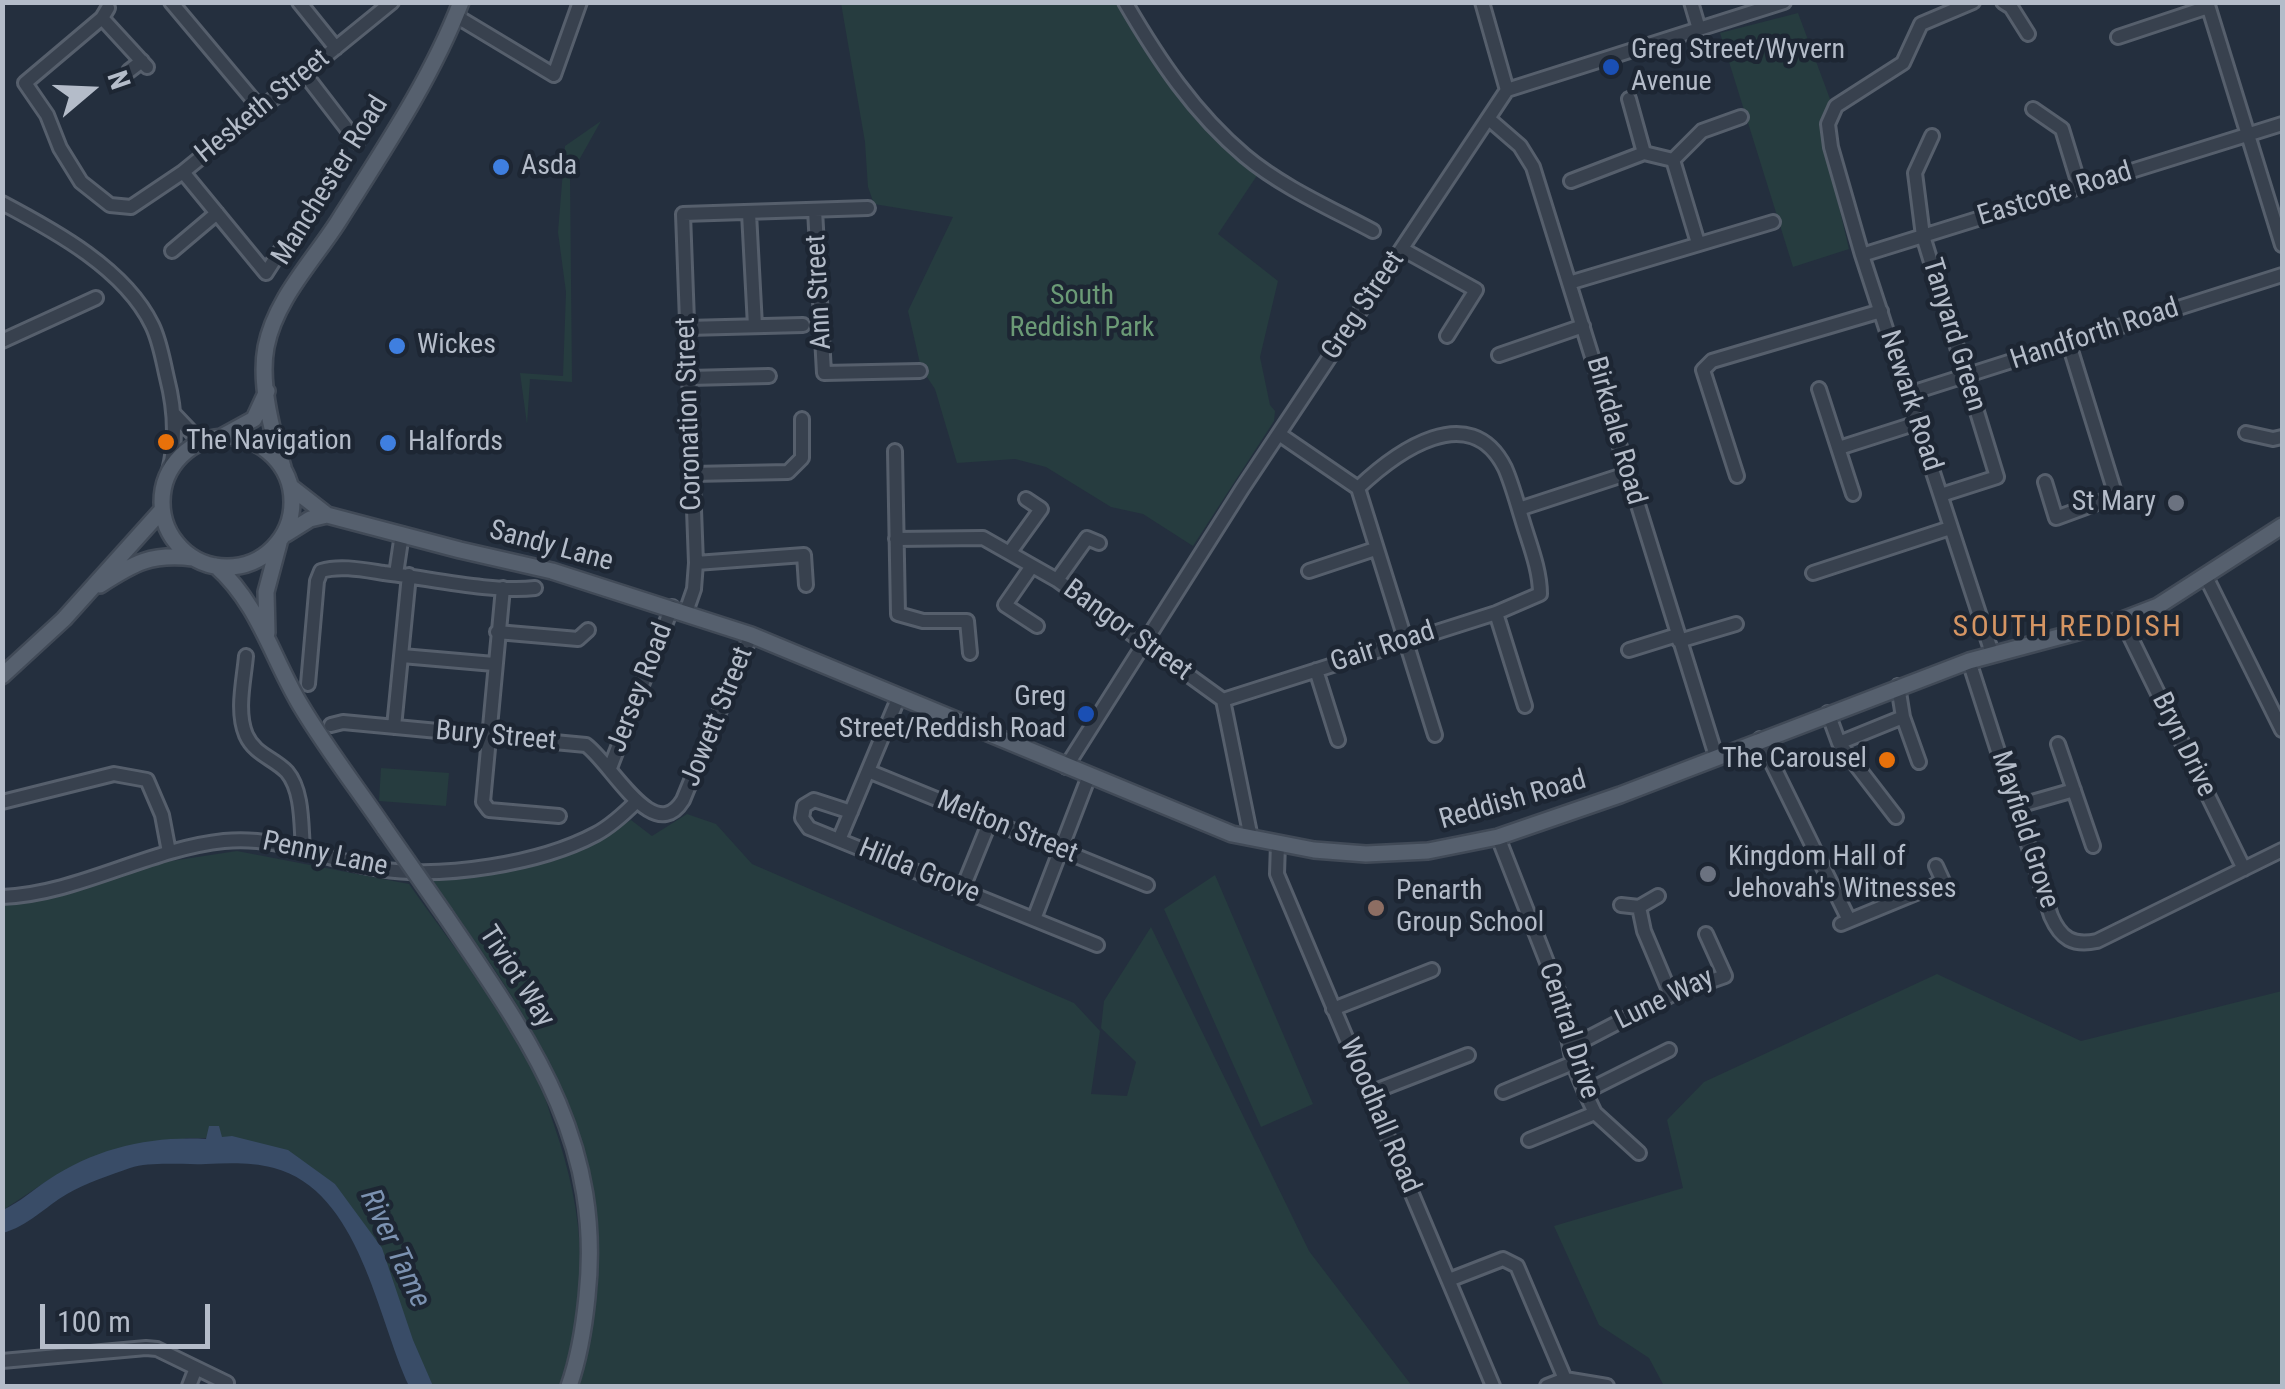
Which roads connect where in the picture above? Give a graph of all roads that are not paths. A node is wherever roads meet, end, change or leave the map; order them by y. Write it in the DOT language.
graph roads {
  1 [pos="171,2"];
  2 [pos="299,2"];
  3 [pos="392,2"];
  4 [pos="580,2"];
  5 [pos="1125,2"];
  6 [pos="1482,2"];
  7 [pos="1691,2"];
  8 [pos="1784,2"];
  9 [pos="1973,2"];
  10 [pos="2004,2"];
  11 [pos="2207,5"];
  12 [pos="459,9"];
  13 [pos="1700,29"];
  14 [pos="2028,34"];
  15 [pos="2118,37"];
  16 [pos="336,48"];
  17 [pos="129,71"];
  18 [pos="304,73"];
  19 [pos="1508,90"];
  20 [pos="1629,99"];
  21 [pos="260,108"];
  22 [pos="2033,109"];
  23 [pos="1741,118"];
  24 [pos="1490,120"];
  25 [pos="2282,124"];
  26 [pos="1932,136"];
  27 [pos="2247,136"];
  28 [pos="358,142"];
  29 [pos="1644,152"];
  30 [pos="1673,160"];
  31 [pos="183,172"];
  32 [pos="1572,181"];
  33 [pos="2080,188"];
  34 [pos="2,203"];
  35 [pos="868,208"];
  36 [pos="815,210"];
  37 [pos="217,213"];
  38 [pos="749,214"];
  39 [pos="1773,222"];
  40 [pos="1373,231"];
  41 [pos="1923,236"];
  42 [pos="1698,243"];
  43 [pos="2282,245"];
  44 [pos="282,248"];
  45 [pos="1402,249"];
  46 [pos="172,250"];
  47 [pos="1862,255"];
  48 [pos="2282,276"];
  49 [pos="1569,282"];
  50 [pos="96,298"];
  51 [pos="1881,310"];
  52 [pos="804,325"];
  53 [pos="755,326"];
  54 [pos="1584,326"];
  55 [pos="687,328"];
  56 [pos="1447,336"];
  57 [pos="2,341"];
  58 [pos="2069,344"];
  59 [pos="1499,355"];
  60 [pos="920,371"];
  61 [pos="769,376"];
  62 [pos="1966,376"];
  63 [pos="689,378"];
  64 [pos="1820,389"];
  65 [pos="267,391"];
  66 [pos="1908,394"];
  67 [pos="174,414"];
  68 [pos="802,418"];
  69 [pos="1917,423"];
  70 [pos="1279,434"];
  71 [pos="2246,434"];
  72 [pos="2282,437"];
  73 [pos="214,438"];
  74 [pos="1840,448"];
  75 [pos="894,451"];
  76 [pos="283,468"];
  77 [pos="170,471"];
  78 [pos="692,474"];
  79 [pos="1626,474"];
  80 [pos="1737,476"];
  81 [pos="2045,482"];
  82 [pos="291,487"];
  83 [pos="1358,488"];
  84 [pos="1853,494"];
  85 [pos="1941,495"];
  86 [pos="1026,499"];
  87 [pos="162,510"];
  88 [pos="1519,510"];
  89 [pos="327,514"];
  90 [pos="2282,526"];
  91 [pos="1950,528"];
  92 [pos="402,534"];
  93 [pos="282,538"];
  94 [pos="896,539"];
  95 [pos="1099,542"];
  96 [pos="1375,549"];
  97 [pos="1010,552"];
  98 [pos="193,558"];
  99 [pos="696,563"];
  100 [pos="216,566"];
  101 [pos="1032,566"];
  102 [pos="1308,571"];
  103 [pos="1812,573"];
  104 [pos="402,575"];
  105 [pos="2206,577"];
  106 [pos="1057,580"];
  107 [pos="806,585"];
  108 [pos="502,588"];
  109 [pos="535,588"];
  110 [pos="81,598"];
  111 [pos="679,610"];
  112 [pos="1496,613"];
  113 [pos="2122,620"];
  114 [pos="1736,624"];
  115 [pos="1037,626"];
  116 [pos="588,630"];
  117 [pos="497,632"];
  118 [pos="751,636"];
  119 [pos="267,638"];
  120 [pos="1678,638"];
  121 [pos="1405,640"];
  122 [pos="1143,643"];
  123 [pos="1628,650"];
  124 [pos="970,653"];
  125 [pos="1992,654"];
  126 [pos="246,656"];
  127 [pos="402,656"];
  128 [pos="1969,661"];
  129 [pos="494,664"];
  130 [pos="6,666"];
  131 [pos="1316,670"];
  132 [pos="308,684"];
  133 [pos="1898,686"];
  134 [pos="898,699"];
  135 [pos="1223,700"];
  136 [pos="1525,706"];
  137 [pos="1828,713"];
  138 [pos="1903,717"];
  139 [pos="330,725"];
  140 [pos="394,727"];
  141 [pos="2282,730"];
  142 [pos="1436,735"];
  143 [pos="488,737"];
  144 [pos="1338,740"];
  145 [pos="1760,740"];
  146 [pos="1839,743"];
  147 [pos="2058,744"];
  148 [pos="1716,756"];
  149 [pos="1919,762"];
  150 [pos="1066,767"];
  151 [pos="610,768"];
  152 [pos="868,772"];
  153 [pos="1089,776"];
  154 [pos="2074,790"];
  155 [pos="637,801"];
  156 [pos="2,802"];
  157 [pos="2018,806"];
  158 [pos="851,812"];
  159 [pos="559,816"];
  160 [pos="1896,817"];
  161 [pos="990,821"];
  162 [pos="1498,837"];
  163 [pos="1251,838"];
  164 [pos="839,840"];
  165 [pos="1278,843"];
  166 [pos="2093,846"];
  167 [pos="303,849"];
  168 [pos="1060,850"];
  169 [pos="2282,850"];
  170 [pos="170,852"];
  171 [pos="1936,866"];
  172 [pos="2244,869"];
  173 [pos="1146,886"];
  174 [pos="962,890"];
  175 [pos="1658,896"];
  176 [pos="2,897"];
  177 [pos="1621,905"];
  178 [pos="1639,907"];
  179 [pos="1034,918"];
  180 [pos="1706,934"];
  181 [pos="1097,946"];
  182 [pos="1432,970"];
  183 [pos="1671,996"];
  184 [pos="1333,1009"];
  185 [pos="1571,1047"];
  186 [pos="1668,1050"];
  187 [pos="1468,1055"];
  188 [pos="1573,1063"];
  189 [pos="1503,1092"];
  190 [pos="1584,1092"];
  191 [pos="1370,1094"];
  192 [pos="1594,1113"];
  193 [pos="1530,1140"];
  194 [pos="1639,1154"];
  195 [pos="1449,1280"];
  196 [pos="2,1361"];
  197 [pos="196,1368"];
  198 [pos="1565,1379"];
  199 [pos="227,1383"];
  200 [pos="188,1386"];
  201 [pos="568,1386"];
  202 [pos="1493,1386"];
  203 [pos="1547,1386"];
  204 [pos="1607,1386"];
  1 -- 21 [label="street"];
  2 -- 16 [label="street"];
  3 -- 16 [label="street, Hesketh Street"];
  4 -- 12 [label="street"];
  5 -- 40 [label="street"];
  6 -- 19 [label="street"];
  7 -- 13 [label="street"];
  8 -- 13 [label="street"];
  9 -- 47 [label="street, Newark Road"];
  10 -- 14 [label="street"];
  11 -- 15 [label="street"];
  11 -- 27 [label="street"];
  12 -- 65 [label="main road, Manchester Road"];
  13 -- 19 [label="street"];
  16 -- 18 [label="street, Hesketh Street"];
  17 -- 31 [label="street, Hesketh Street"];
  18 -- 21 [label="street, Hesketh Street"];
  18 -- 28 [label="street"];
  19 -- 24 [label="street, Greg Street"];
  20 -- 29 [label="street"];
  21 -- 31 [label="street, Hesketh Street"];
  22 -- 33 [label="street"];
  23 -- 30 [label="street"];
  24 -- 45 [label="street, Greg Street"];
  24 -- 49 [label="street, Birkdale Road"];
  25 -- 27 [label="street, Eastcote Road"];
  26 -- 41 [label="street, Tanyard Green"];
  27 -- 33 [label="street, Eastcote Road"];
  27 -- 43 [label="street"];
  29 -- 30 [label="street"];
  29 -- 32 [label="street"];
  30 -- 42 [label="street"];
  31 -- 37 [label="street"];
  33 -- 41 [label="street, Eastcote Road"];
  34 -- 67 [label="street"];
  35 -- 36 [label="street"];
  36 -- 38 [label="street"];
  36 -- 60 [label="street, Ann Street"];
  37 -- 44 [label="street"];
  37 -- 46 [label="street"];
  38 -- 53 [label="street"];
  38 -- 55 [label="street, Coronation Street"];
  39 -- 42 [label="street"];
  41 -- 47 [label="street, Eastcote Road"];
  41 -- 62 [label="street, Tanyard Green"];
  42 -- 49 [label="street"];
  45 -- 56 [label="street"];
  45 -- 70 [label="street, Greg Street"];
  47 -- 51 [label="street, Newark Road"];
  48 -- 58 [label="street, Handforth Road"];
  49 -- 54 [label="street, Birkdale Road"];
  50 -- 57 [label="street"];
  51 -- 66 [label="street, Newark Road"];
  51 -- 80 [label="street"];
  52 -- 53 [label="street"];
  53 -- 55 [label="street"];
  54 -- 59 [label="street"];
  54 -- 79 [label="street, Birkdale Road"];
  55 -- 63 [label="street, Coronation Street"];
  58 -- 62 [label="street, Handforth Road"];
  58 -- 81 [label="street"];
  61 -- 63 [label="street"];
  62 -- 66 [label="street, Handforth Road"];
  62 -- 85 [label="street, Tanyard Green"];
  63 -- 78 [label="street, Coronation Street"];
  64 -- 74 [label="street"];
  65 -- 73 [label="main road"];
  65 -- 76 [label="main road, Manchester Road"];
  66 -- 69 [label="street, Newark Road"];
  67 -- 73 [label="street"];
  67 -- 77 [label="street"];
  68 -- 78 [label="street"];
  69 -- 74 [label="street"];
  69 -- 85 [label="street, Newark Road"];
  70 -- 83 [label="street"];
  70 -- 122 [label="street, Greg Street"];
  71 -- 72 [label="street"];
  73 -- 76 [label="main road"];
  73 -- 77 [label="main road"];
  74 -- 84 [label="street"];
  75 -- 94 [label="street"];
  76 -- 82 [label="main road"];
  77 -- 87 [label="main road"];
  78 -- 99 [label="street, Coronation Street"];
  79 -- 88 [label="street"];
  79 -- 120 [label="street, Birkdale Road"];
  82 -- 89 [label="main road, Sandy Lane"];
  82 -- 93 [label="main road"];
  83 -- 88 [label="street"];
  83 -- 96 [label="street"];
  85 -- 91 [label="street, Newark Road"];
  86 -- 97 [label="street"];
  87 -- 98 [label="main road"];
  87 -- 110 [label="main road"];
  88 -- 112 [label="street, Gair Road"];
  89 -- 92 [label="main road, Sandy Lane"];
  89 -- 93 [label="main road"];
  90 -- 105 [label="main road, Reddish Road"];
  91 -- 103 [label="street"];
  91 -- 125 [label="street, Newark Road"];
  92 -- 104 [label="street"];
  92 -- 111 [label="main road, Sandy Lane"];
  93 -- 100 [label="main road"];
  93 -- 119 [label="main road, Tiviot Way"];
  94 -- 97 [label="street, Bangor Street"];
  94 -- 124 [label="street"];
  95 -- 106 [label="street"];
  96 -- 102 [label="street"];
  96 -- 121 [label="street"];
  97 -- 101 [label="street, Bangor Street"];
  98 -- 100 [label="main road"];
  98 -- 110 [label="main road"];
  99 -- 107 [label="street"];
  99 -- 111 [label="street, Coronation Street"];
  100 -- 119 [label="main road, Tiviot Way"];
  101 -- 106 [label="street, Bangor Street"];
  101 -- 115 [label="street"];
  104 -- 108 [label="street, Sandy Lane"];
  104 -- 127 [label="street"];
  104 -- 132 [label="street, Sandy Lane"];
  105 -- 113 [label="main road, Reddish Road"];
  105 -- 141 [label="street"];
  106 -- 122 [label="street, Bangor Street"];
  108 -- 109 [label="street, Sandy Lane"];
  108 -- 117 [label="street"];
  110 -- 130 [label="main road"];
  111 -- 118 [label="main road, Reddish Road"];
  111 -- 151 [label="street, Jersey Road"];
  112 -- 121 [label="street, Gair Road"];
  112 -- 136 [label="street"];
  113 -- 125 [label="main road, Reddish Road"];
  113 -- 172 [label="street, Bryn Drive"];
  114 -- 120 [label="street"];
  116 -- 117 [label="street"];
  117 -- 129 [label="street"];
  118 -- 134 [label="main road, Reddish Road"];
  118 -- 155 [label="street, Jowett Street"];
  119 -- 201 [label="main road, Tiviot Way, bridge"];
  120 -- 123 [label="street"];
  120 -- 148 [label="street, Birkdale Road"];
  121 -- 131 [label="street, Gair Road"];
  121 -- 142 [label="street"];
  122 -- 135 [label="street, Bangor Street"];
  122 -- 150 [label="street, Greg Street"];
  125 -- 128 [label="main road, Reddish Road"];
  126 -- 167 [label="street"];
  127 -- 129 [label="street"];
  127 -- 140 [label="street"];
  128 -- 133 [label="main road, Reddish Road"];
  128 -- 157 [label="street, Mayfield Grove"];
  129 -- 143 [label="street"];
  131 -- 135 [label="street, Gair Road"];
  131 -- 144 [label="street"];
  133 -- 137 [label="main road, Reddish Road"];
  133 -- 138 [label="street"];
  134 -- 150 [label="main road, Reddish Road"];
  134 -- 152 [label="street"];
  135 -- 163 [label="street"];
  137 -- 145 [label="main road, Reddish Road"];
  137 -- 146 [label="street"];
  138 -- 146 [label="street"];
  138 -- 149 [label="street"];
  139 -- 140 [label="street, Bury Street"];
  140 -- 143 [label="street, Bury Street"];
  143 -- 151 [label="street, Bury Street"];
  143 -- 159 [label="street"];
  145 -- 148 [label="main road, Reddish Road"];
  145 -- 171 [label="street"];
  146 -- 160 [label="street"];
  147 -- 154 [label="street"];
  148 -- 162 [label="main road, Reddish Road"];
  150 -- 153 [label="main road, Reddish Road"];
  151 -- 155 [label="street, Bury Street"];
  152 -- 158 [label="street"];
  152 -- 161 [label="street, Melton Street"];
  153 -- 163 [label="main road, Reddish Road"];
  153 -- 168 [label="street"];
  154 -- 157 [label="street"];
  154 -- 166 [label="street"];
  155 -- 167 [label="street, Penny Lane"];
  156 -- 170 [label="street"];
  157 -- 172 [label="street, Mayfield Grove"];
  158 -- 164 [label="street"];
  158 -- 164 [label="street, Hilda Grove"];
  161 -- 168 [label="street, Melton Street"];
  161 -- 174 [label="street"];
  162 -- 165 [label="main road, Reddish Road"];
  162 -- 185 [label="street, Central Drive"];
  163 -- 165 [label="main road, Reddish Road"];
  164 -- 174 [label="street, Hilda Grove"];
  165 -- 184 [label="street, Woodhall Road"];
  167 -- 170 [label="street, Penny Lane"];
  168 -- 173 [label="street, Melton Street"];
  168 -- 179 [label="street"];
  169 -- 172 [label="street, Mayfield Grove"];
  170 -- 176 [label="street, Penny Lane"];
  174 -- 179 [label="street, Hilda Grove"];
  175 -- 178 [label="street"];
  177 -- 178 [label="street"];
  178 -- 183 [label="street"];
  179 -- 181 [label="street, Hilda Grove"];
  180 -- 183 [label="street, Lune Way"];
  182 -- 184 [label="street"];
  183 -- 185 [label="street, Lune Way"];
  184 -- 191 [label="street, Woodhall Road"];
  185 -- 188 [label="street, Central Drive"];
  186 -- 190 [label="street"];
  187 -- 191 [label="street"];
  188 -- 189 [label="street"];
  188 -- 190 [label="street, Central Drive"];
  190 -- 192 [label="street, Central Drive"];
  191 -- 195 [label="street, Woodhall Road"];
  192 -- 193 [label="street"];
  192 -- 194 [label="street, Central Drive"];
  195 -- 198 [label="street"];
  195 -- 202 [label="street, Woodhall Road"];
  196 -- 197 [label="street"];
  197 -- 199 [label="street"];
  197 -- 200 [label="street"];
  198 -- 203 [label="street"];
  198 -- 204 [label="street"];
}
